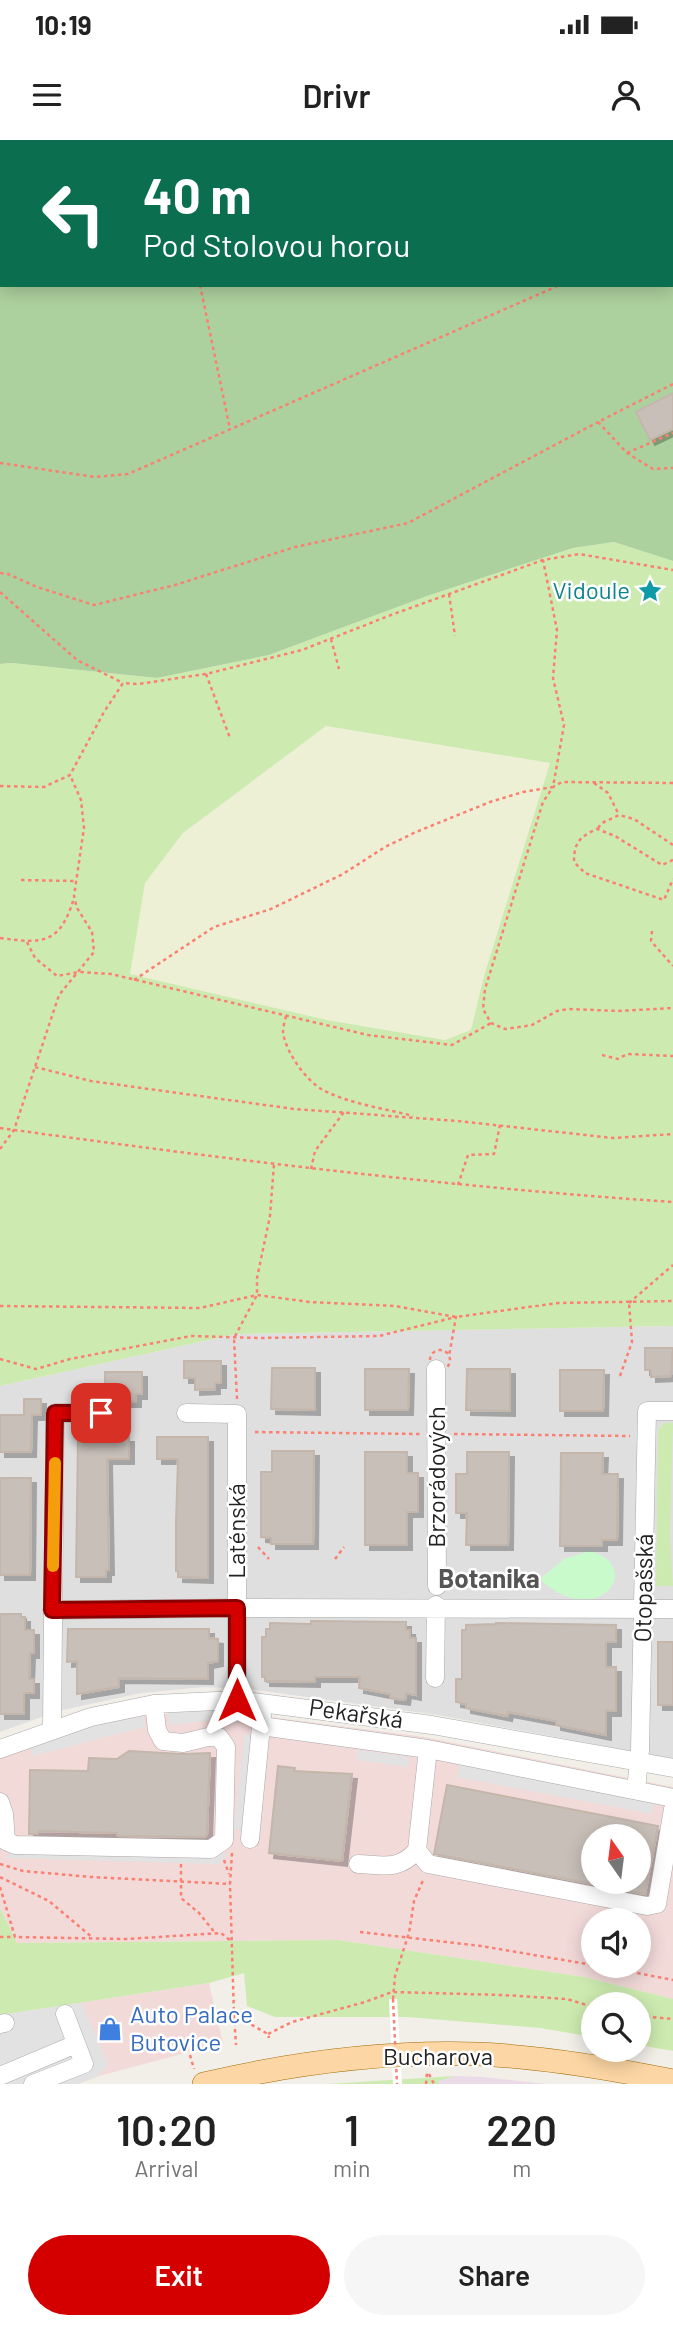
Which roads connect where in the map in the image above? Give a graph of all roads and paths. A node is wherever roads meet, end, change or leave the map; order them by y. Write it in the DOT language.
graph roads {
  1 [pos="200,287"];
  2 [pos="555,287"];
  3 [pos="673,384"];
  4 [pos="598,422"];
  5 [pos="230,429"];
  6 [pos="672,434"];
  7 [pos="673,442"];
  8 [pos="627,453"];
  9 [pos="0,463"];
  10 [pos="673,468"];
  11 [pos="543,560"];
  12 [pos="673,569"];
  13 [pos="0,573"];
  14 [pos="0,592"];
  15 [pos="449,594"];
  16 [pos="455,636"];
  17 [pos="331,639"];
  18 [pos="339,669"];
  19 [pos="206,674"];
  20 [pos="123,683"];
  21 [pos="230,738"];
  22 [pos="70,775"];
  23 [pos="594,782"];
  24 [pos="673,783"];
  25 [pos="0,786"];
  26 [pos="553,787"];
  27 [pos="619,815"];
  28 [pos="597,830"];
  29 [pos="673,845"];
  30 [pos="673,860"];
  31 [pos="673,879"];
  32 [pos="21,880"];
  33 [pos="76,881"];
  34 [pos="74,896"];
  35 [pos="652,931"];
  36 [pos="0,938"];
  37 [pos="27,942"];
  38 [pos="673,966"];
  39 [pos="79,972"];
  40 [pos="134,980"];
  41 [pos="673,1008"];
  42 [pos="286,1016"];
  43 [pos="491,1023"];
  44 [pos="602,1055"];
  45 [pos="673,1056"];
  46 [pos="35,1068"];
  47 [pos="344,1112"];
  48 [pos="421,1118"];
  49 [pos="500,1125"];
  50 [pos="0,1128"];
  51 [pos="14,1130"];
  52 [pos="673,1134"];
  53 [pos="0,1149"];
  54 [pos="274,1164"];
  55 [pos="311,1169"];
  56 [pos="458,1185"];
  57 [pos="673,1202"];
  58 [pos="673,1265"];
  59 [pos="257,1295"];
  60 [pos="673,1301"];
  61 [pos="629,1303"];
  62 [pos="0,1306"];
  63 [pos="456,1317"];
  64 [pos="234,1338"];
  65 [pos="0,1359"];
  66 [pos="443,1363"];
  67 [pos="620,1376"];
  68 [pos="673,1411"];
  69 [pos="101,1413"];
  70 [pos="186,1413"];
  71 [pos="237,1414"];
  72 [pos="258,1547"];
  73 [pos="344,1547"];
  74 [pos="269,1559"];
  75 [pos="335,1559"];
  76 [pos="437,1586"];
  77 [pos="237,1608"];
  78 [pos="436,1608"];
  79 [pos="643,1609"];
  80 [pos="673,1609"];
  81 [pos="52,1610"];
  82 [pos="435,1678"];
  83 [pos="237,1700"];
  84 [pos="264,1702"];
  85 [pos="154,1704"];
  86 [pos="261,1726"];
  87 [pos="52,1729"];
  88 [pos="0,1749"];
  89 [pos="428,1749"];
  90 [pos="639,1762"];
  91 [pos="673,1768"];
  92 [pos="636,1790"];
  93 [pos="673,1798"];
  94 [pos="0,1802"];
  95 [pos="673,1808"];
  96 [pos="250,1839"];
  97 [pos="181,1848"];
  98 [pos="423,1857"];
  99 [pos="0,1864"];
  100 [pos="358,1864"];
  101 [pos="0,1877"];
  102 [pos="181,1882"];
  103 [pos="230,1884"];
  104 [pos="0,1887"];
  105 [pos="360,1932"];
  106 [pos="216,1934"];
  107 [pos="0,1937"];
  108 [pos="15,1937"];
  109 [pos="408,1937"];
  110 [pos="93,1938"];
  111 [pos="232,1942"];
  112 [pos="581,1963"];
  113 [pos="651,1976"];
  114 [pos="673,1980"];
  115 [pos="392,1992"];
  116 [pos="581,2003"];
  117 [pos="65,2014"];
  118 [pos="234,2015"];
  119 [pos="651,2017"];
  120 [pos="673,2019"];
  121 [pos="76,2043"];
  122 [pos="236,2045"];
  123 [pos="190,2055"];
  124 [pos="0,2076"];
  125 [pos="609,2076"];
  126 [pos="199,2079"];
  127 [pos="673,2081"];
  128 [pos="33,2084"];
  129 [pos="397,2084"];
  130 [pos="426,2084"];
  131 [pos="434,2084"];
  1 -- 5 [label="path"];
  2 -- 5 [label="path"];
  3 -- 4 [label="path"];
  4 -- 8 [label="path"];
  4 -- 13 [label="path"];
  5 -- 9 [label="path"];
  6 -- 7 [label="path"];
  6 -- 8 [label="path"];
  8 -- 10 [label="path"];
  11 -- 12 [label="path"];
  11 -- 15 [label="path"];
  11 -- 26 [label="path"];
  14 -- 20 [label="path"];
  15 -- 16 [label="path"];
  15 -- 17 [label="path"];
  17 -- 18 [label="path"];
  17 -- 19 [label="path"];
  19 -- 20 [label="path"];
  19 -- 21 [label="path"];
  20 -- 22 [label="path"];
  22 -- 25 [label="path"];
  22 -- 33 [label="path"];
  23 -- 24 [label="path"];
  23 -- 26 [label="path"];
  23 -- 27 [label="path"];
  26 -- 40 [label="path"];
  26 -- 43 [label="path"];
  27 -- 28 [label="path"];
  27 -- 29 [label="path"];
  28 -- 30 [label="path"];
  28 -- 31 [label="path"];
  32 -- 33 [label="path"];
  33 -- 34 [label="path"];
  34 -- 37 [label="path"];
  34 -- 39 [label="path"];
  35 -- 38 [label="path"];
  36 -- 37 [label="path"];
  37 -- 39 [label="path"];
  39 -- 40 [label="path"];
  39 -- 46 [label="path"];
  40 -- 42 [label="path"];
  41 -- 43 [label="path"];
  42 -- 43 [label="path"];
  42 -- 48 [label="path"];
  44 -- 45 [label="path"];
  46 -- 47 [label="path"];
  46 -- 51 [label="path"];
  47 -- 48 [label="path"];
  47 -- 55 [label="path"];
  48 -- 49 [label="path"];
  49 -- 52 [label="path"];
  49 -- 56 [label="path"];
  50 -- 51 [label="path"];
  51 -- 53 [label="path"];
  51 -- 54 [label="path"];
  54 -- 55 [label="path"];
  54 -- 59 [label="path"];
  55 -- 56 [label="path"];
  56 -- 57 [label="path"];
  58 -- 61 [label="path"];
  59 -- 62 [label="path"];
  59 -- 63 [label="path"];
  59 -- 64 [label="path"];
  60 -- 61 [label="path"];
  61 -- 63 [label="path"];
  61 -- 67 [label="path"];
  63 -- 64 [label="path"];
  63 -- 66 [label="path"];
  64 -- 65 [label="path"];
  64 -- 71 [label="path"];
  66 -- 76 [label="street, Brzorádových"];
  68 -- 79 [label="street, Otopašská"];
  69 -- 81 [label="street"];
  70 -- 71 [label="street"];
  71 -- 77 [label="street, Laténská"];
  72 -- 74 [label="path"];
  73 -- 75 [label="path"];
  77 -- 78 [label="street"];
  77 -- 81 [label="street"];
  77 -- 83 [label="street, Laténská"];
  78 -- 79 [label="street"];
  78 -- 82 [label="street"];
  79 -- 80 [label="street"];
  79 -- 90 [label="street, Otopašská"];
  81 -- 87 [label="street"];
  83 -- 84 [label="street, Pekařská"];
  83 -- 85 [label="street, Pekařská"];
  84 -- 86 [label="street"];
  84 -- 90 [label="street, Pekařská"];
  85 -- 87 [label="street, Pekařská"];
  85 -- 97 [label="street"];
  86 -- 89 [label="street, Pekařská"];
  86 -- 96 [label="street"];
  87 -- 88 [label="street, Pekařská"];
  89 -- 92 [label="street, Pekařská"];
  89 -- 98 [label="street"];
  90 -- 91 [label="street, Pekařská"];
  90 -- 92 [label="street, Otopašská"];
  92 -- 93 [label="street, Pekařská"];
  94 -- 97 [label="street"];
  95 -- 98 [label="street"];
  96 -- 103 [label="path"];
  97 -- 102 [label="path"];
  98 -- 100 [label="street"];
  98 -- 109 [label="path"];
  99 -- 102 [label="path"];
  101 -- 110 [label="path"];
  102 -- 103 [label="path"];
  102 -- 106 [label="path"];
  103 -- 111 [label="path"];
  104 -- 108 [label="path"];
  105 -- 109 [label="path"];
  106 -- 110 [label="path"];
  106 -- 111 [label="path"];
  107 -- 108 [label="path"];
  108 -- 110 [label="path"];
  109 -- 112 [label="path"];
  109 -- 115 [label="path"];
  111 -- 118 [label="path"];
  113 -- 114 [label="path"];
  115 -- 116 [label="path"];
  115 -- 118 [label="path"];
  115 -- 129 [label="path, bridge"];
  117 -- 121 [label="street"];
  118 -- 122 [label="path"];
  119 -- 120 [label="path"];
  121 -- 124 [label="street"];
  121 -- 128 [label="street"];
  123 -- 126 [label="path"];
  125 -- 126 [label="main road, Bucharova"];
  125 -- 127 [label="main road, Bucharova"];
  130 -- 131 [label="path"];
}
